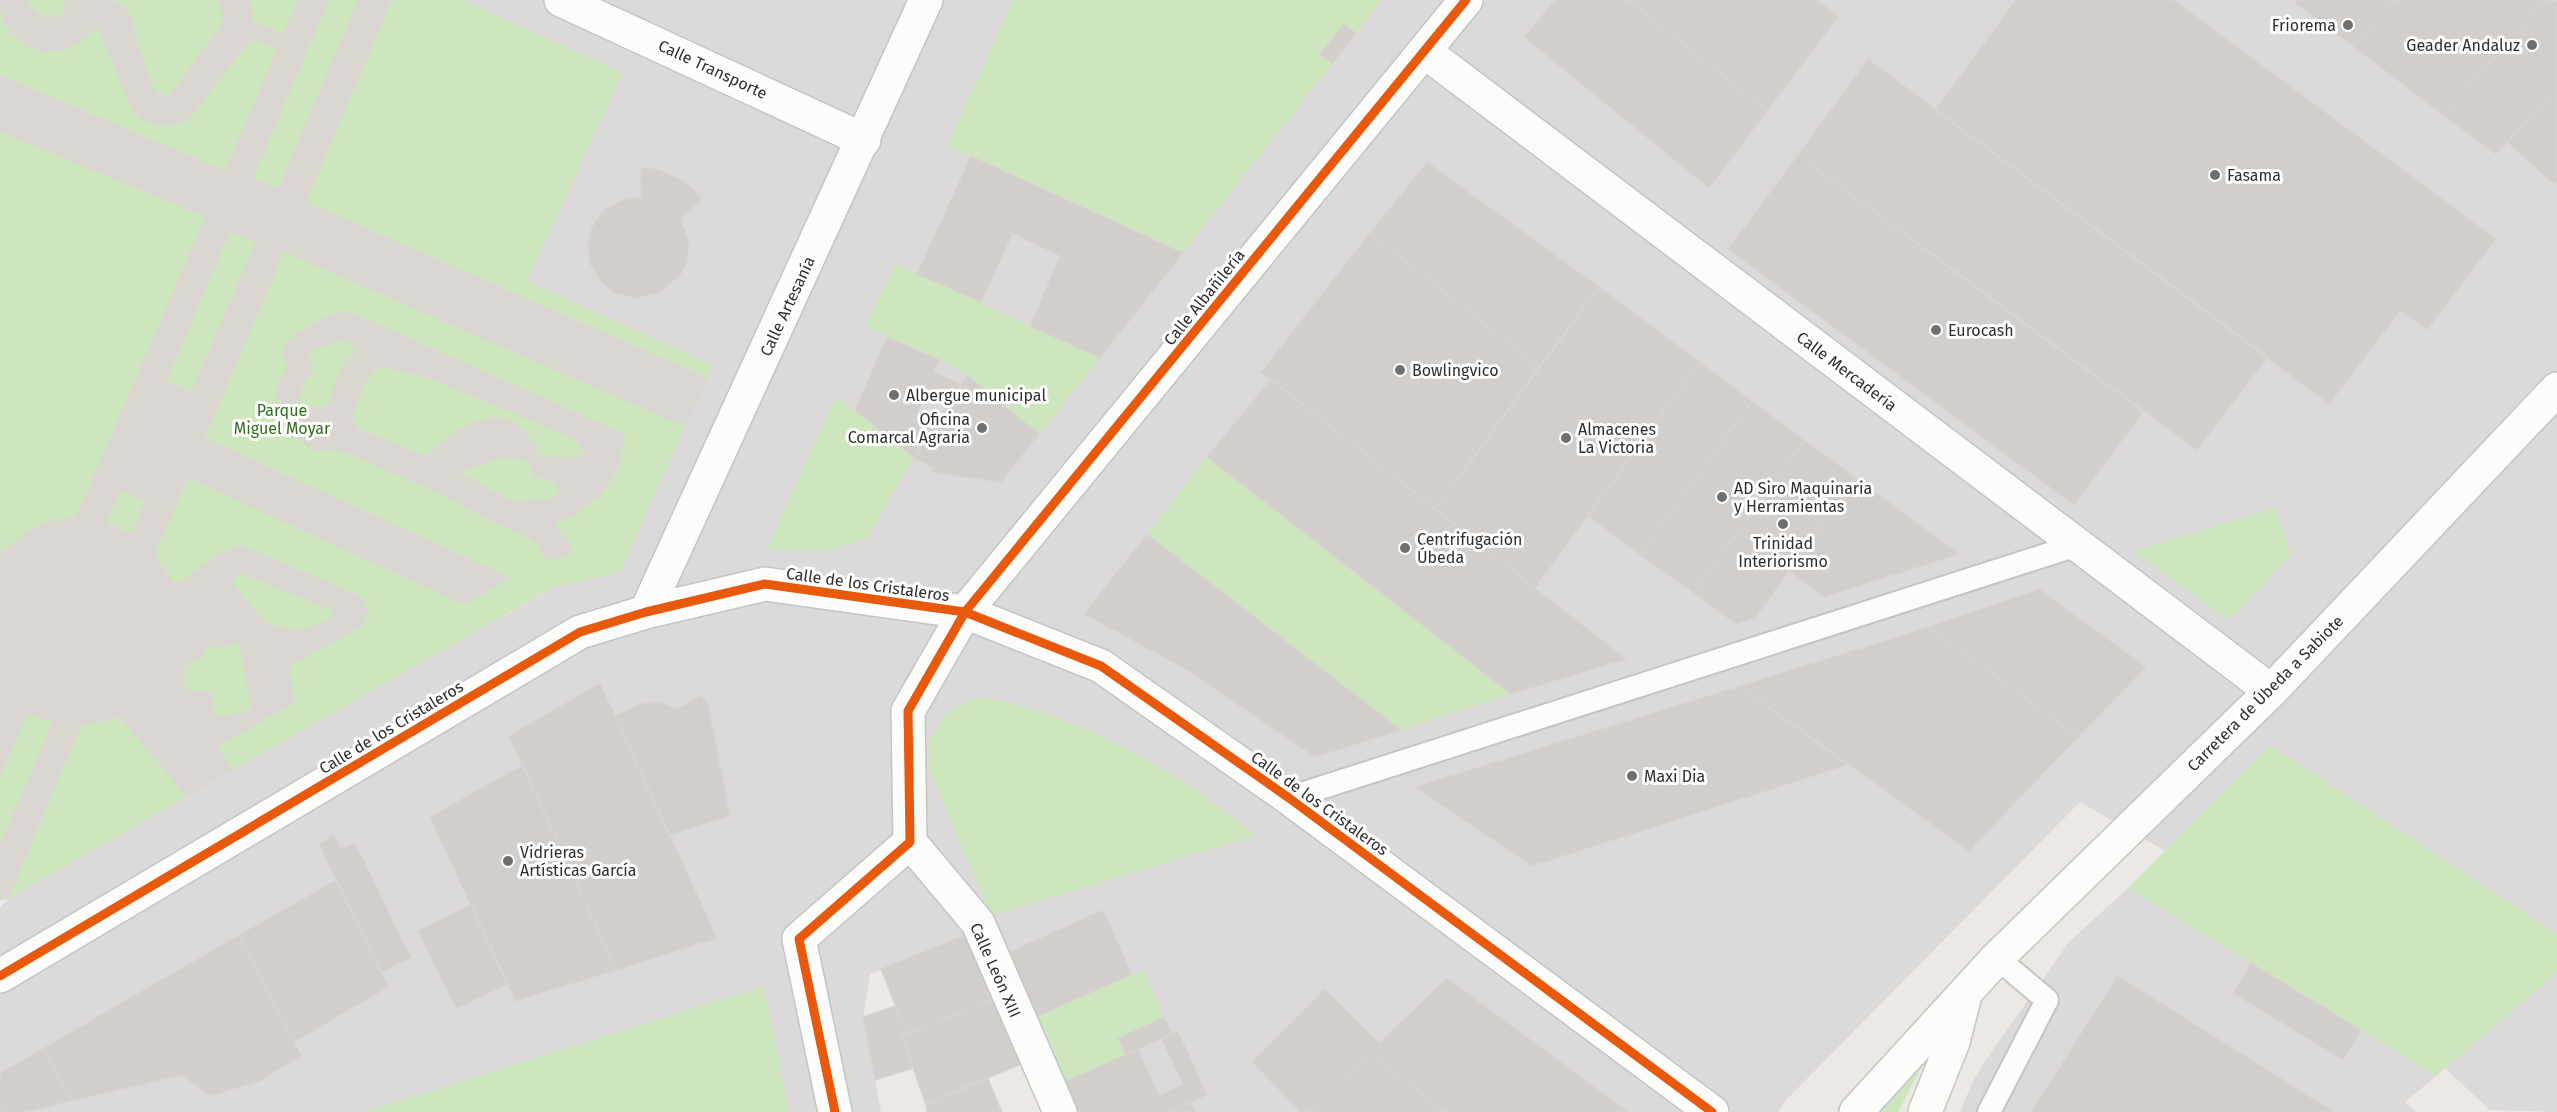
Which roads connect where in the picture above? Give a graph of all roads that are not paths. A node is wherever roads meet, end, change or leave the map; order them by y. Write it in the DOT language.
graph roads {
  1 [pos="561,0"];
  2 [pos="926,0"];
  3 [pos="1466,0"];
  4 [pos="1424,51"];
  5 [pos="864,140"];
  6 [pos="2557,389"];
  7 [pos="2078,544"];
  8 [pos="646,612"];
  9 [pos="965,612"];
  10 [pos="2271,691"];
  11 [pos="1289,798"];
  12 [pos="910,842"];
  13 [pos="1997,958"];
  14 [pos="0,976"];
  15 [pos="1967,991"];
  16 [pos="835,1112"];
  17 [pos="1060,1112"];
  18 [pos="1712,1112"];
  19 [pos="1856,1112"];
  20 [pos="1926,1112"];
  21 [pos="1989,1112"];
  1 -- 5 [label="street, Calle Transporte"];
  2 -- 5 [label="street, Calle Artesanía"];
  3 -- 4 [label="street, Calle Albañilería"];
  4 -- 7 [label="street, Calle Mercadería"];
  4 -- 9 [label="street, Calle Albañilería"];
  5 -- 8 [label="street, Calle Artesanía"];
  6 -- 10 [label="street, Carretera de Úbeda a Sabiote"];
  7 -- 10 [label="street, Calle Mercadería"];
  7 -- 11 [label="lane"];
  8 -- 9 [label="street, Calle de los Cristaleros"];
  8 -- 14 [label="street, Calle de los Cristaleros"];
  9 -- 11 [label="street, Calle de los Cristaleros"];
  9 -- 12 [label="street, Calle Albañilería"];
  10 -- 13 [label="street, Carretera de Úbeda a Sabiote"];
  11 -- 18 [label="street, Calle de los Cristaleros"];
  12 -- 16 [label="street"];
  12 -- 17 [label="street, Calle León XIII"];
  13 -- 15 [label="street, Carretera de Úbeda a Sabiote"];
  13 -- 21 [label="lane"];
  15 -- 19 [label="street, Carretera de Úbeda a Sabiote"];
  15 -- 20 [label="street, Carretera de Úbeda a Sabiote"];
}
